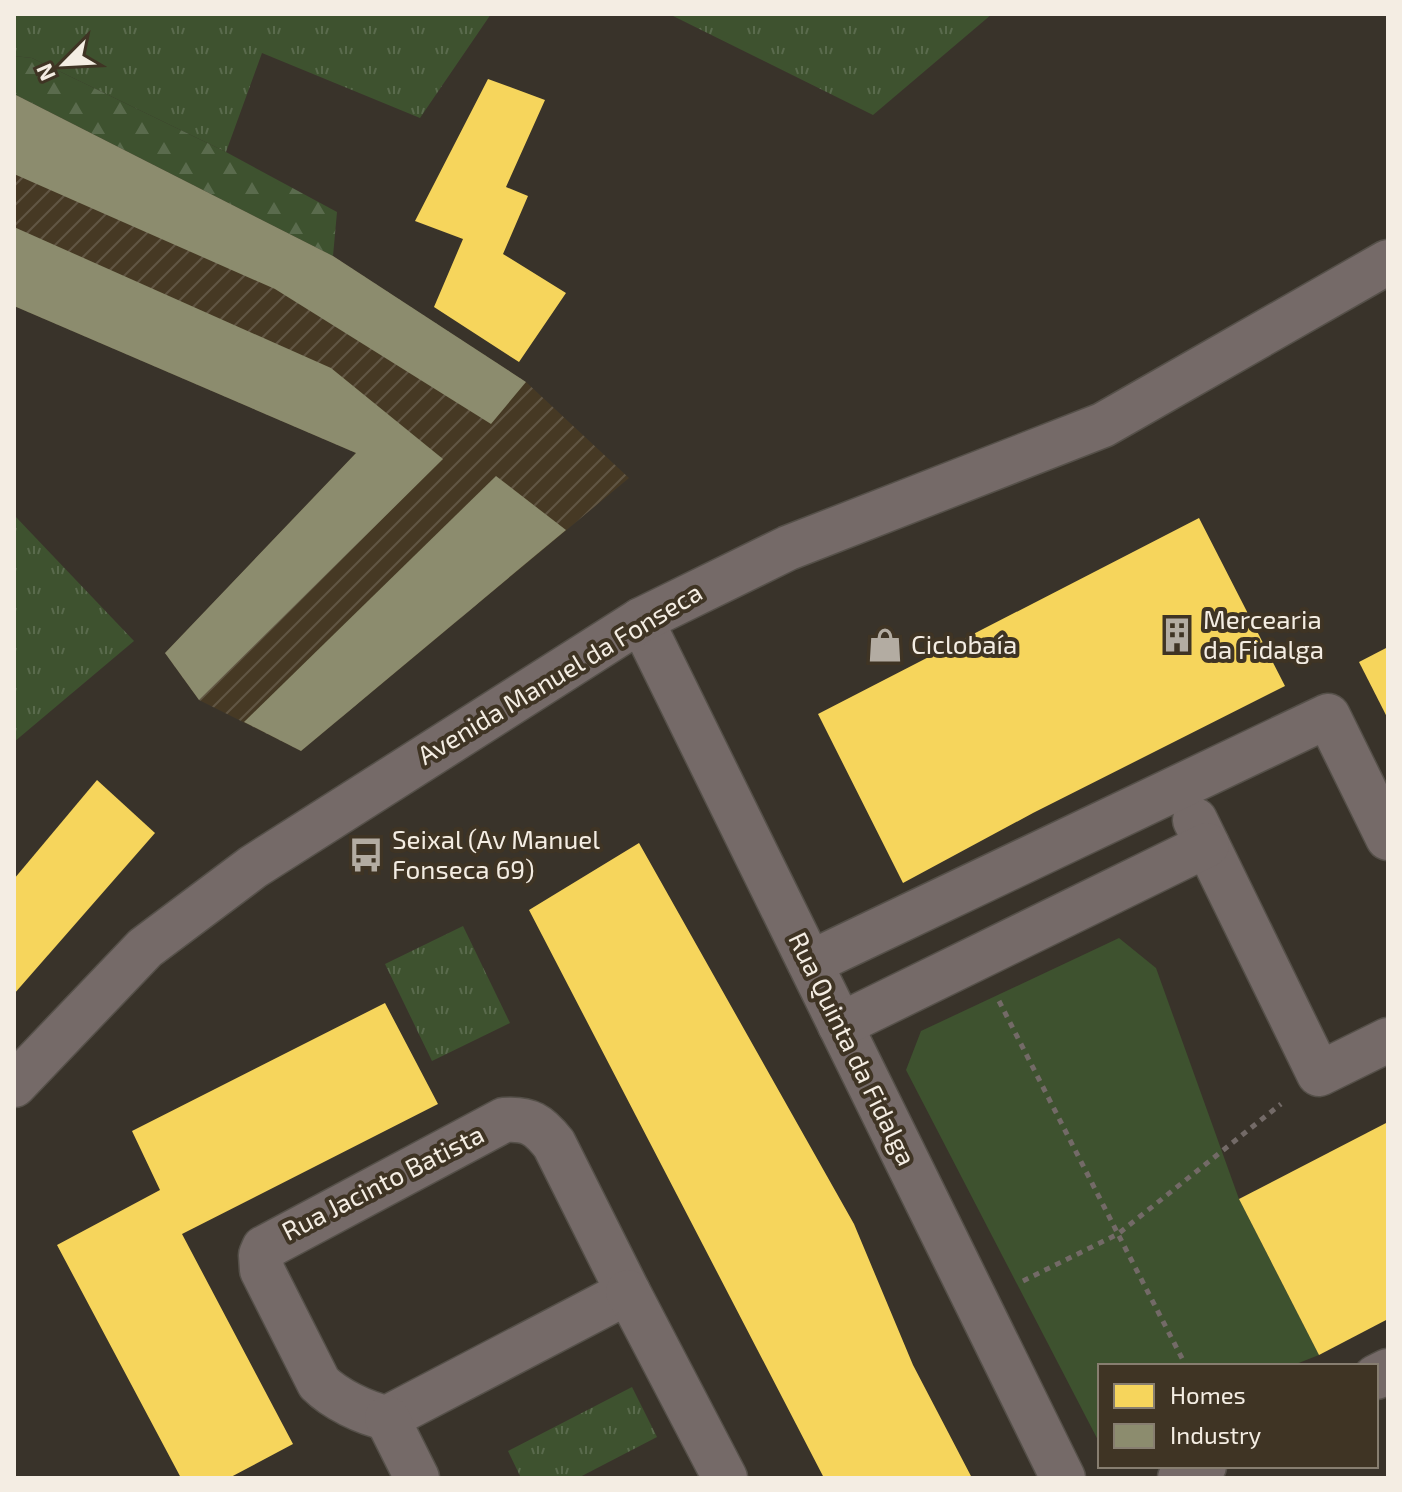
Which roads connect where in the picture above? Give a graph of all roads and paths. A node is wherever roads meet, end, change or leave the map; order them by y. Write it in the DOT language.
graph roads {
  1 [pos="1388,262"];
  2 [pos="641,620"];
  3 [pos="1180,789"];
  4 [pos="1388,838"];
  5 [pos="1207,845"];
  6 [pos="976,957"];
  7 [pos="810,963"];
  8 [pos="840,1025"];
  9 [pos="1388,1040"];
  10 [pos="1319,1074"];
  11 [pos="14,1085"];
  12 [pos="1118,1234"];
  13 [pos="628,1292"];
  14 [pos="977,1304"];
  15 [pos="1185,1364"];
  16 [pos="387,1418"];
  17 [pos="1200,1468"];
  18 [pos="417,1478"];
  19 [pos="725,1478"];
  20 [pos="1063,1478"];
  21 [pos="1180,1478"];
  1 -- 2 [label="street, Avenida Manuel da Fonseca"];
  2 -- 7 [label="street, Rua Quinta da Fidalga"];
  2 -- 11 [label="street, Avenida Manuel da Fonseca"];
  3 -- 4 [label="street"];
  3 -- 5 [label="street"];
  3 -- 7 [label="street"];
  5 -- 6 [label="street"];
  5 -- 10 [label="street"];
  6 -- 8 [label="street"];
  6 -- 12 [label="path"];
  7 -- 8 [label="street, Rua Quinta da Fidalga"];
  8 -- 14 [label="street, Rua Quinta da Fidalga"];
  9 -- 10 [label="street"];
  10 -- 12 [label="path"];
  12 -- 14 [label="path"];
  12 -- 15 [label="path"];
  13 -- 16 [label="street"];
  13 -- 16 [label="street, Rua Jacinto Batista"];
  13 -- 19 [label="street, Rua Jacinto Batista"];
  14 -- 20 [label="street, Rua Quinta da Fidalga"];
  16 -- 18 [label="street"];
  17 -- 21 [label="street"];
}
